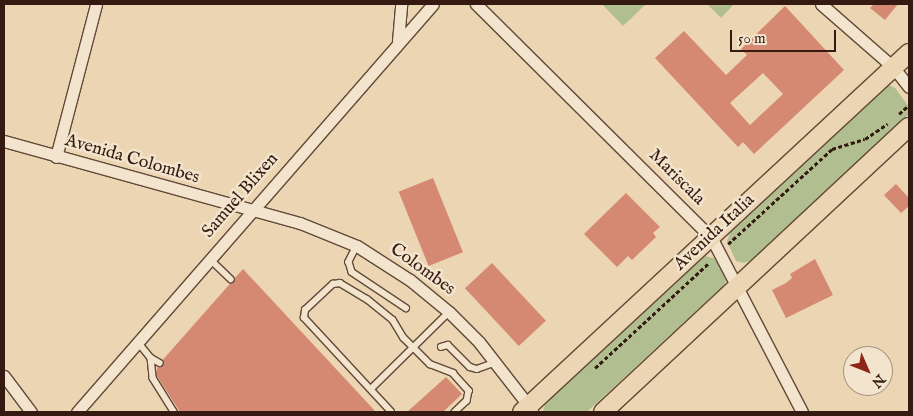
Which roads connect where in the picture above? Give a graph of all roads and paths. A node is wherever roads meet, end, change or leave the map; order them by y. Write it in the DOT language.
graph roads {
  1 [pos="96,4"];
  2 [pos="400,4"];
  3 [pos="433,4"];
  4 [pos="476,4"];
  5 [pos="821,4"];
  6 [pos="398,41"];
  7 [pos="909,53"];
  8 [pos="894,68"];
  9 [pos="909,87"];
  10 [pos="909,127"];
  11 [pos="4,141"];
  12 [pos="56,157"];
  13 [pos="251,211"];
  14 [pos="710,237"];
  15 [pos="357,246"];
  16 [pos="210,259"];
  17 [pos="231,279"];
  18 [pos="738,286"];
  19 [pos="406,308"];
  20 [pos="449,312"];
  21 [pos="138,342"];
  22 [pos="441,347"];
  23 [pos="414,348"];
  24 [pos="150,358"];
  25 [pos="496,362"];
  26 [pos="160,363"];
  27 [pos="4,376"];
  28 [pos="372,389"];
  29 [pos="528,410"];
  30 [pos="31,412"];
  31 [pos="77,412"];
  32 [pos="174,412"];
  33 [pos="392,412"];
  34 [pos="455,412"];
  35 [pos="603,412"];
  36 [pos="802,412"];
  1 -- 12 [label="street"];
  2 -- 6 [label="street"];
  3 -- 6 [label="street, Samuel Blixen"];
  4 -- 14 [label="street, Mariscala"];
  5 -- 8 [label="street"];
  6 -- 13 [label="street, Samuel Blixen"];
  7 -- 8 [label="main road, Avenida Italia"];
  8 -- 9 [label="street"];
  8 -- 14 [label="main road, Avenida Italia"];
  10 -- 18 [label="main road"];
  11 -- 12 [label="street, Avenida Colombes"];
  12 -- 13 [label="street, Avenida Colombes"];
  13 -- 15 [label="street, Colombes"];
  13 -- 16 [label="street, Samuel Blixen"];
  14 -- 18 [label="street, Mariscala"];
  14 -- 29 [label="main road, Avenida Italia"];
  15 -- 19 [label="lane"];
  15 -- 20 [label="street, Colombes"];
  16 -- 17 [label="lane"];
  16 -- 21 [label="street, Samuel Blixen"];
  18 -- 35 [label="main road"];
  18 -- 36 [label="street, Mariscala"];
  20 -- 23 [label="lane"];
  20 -- 25 [label="street, Colombes"];
  21 -- 24 [label="lane"];
  21 -- 31 [label="street, Samuel Blixen"];
  22 -- 25 [label="lane"];
  23 -- 28 [label="lane"];
  23 -- 28 [label="lane"];
  23 -- 34 [label="lane"];
  24 -- 26 [label="lane"];
  24 -- 32 [label="lane"];
  25 -- 29 [label="street, Colombes"];
  27 -- 30 [label="street"];
  28 -- 33 [label="lane"];
}
